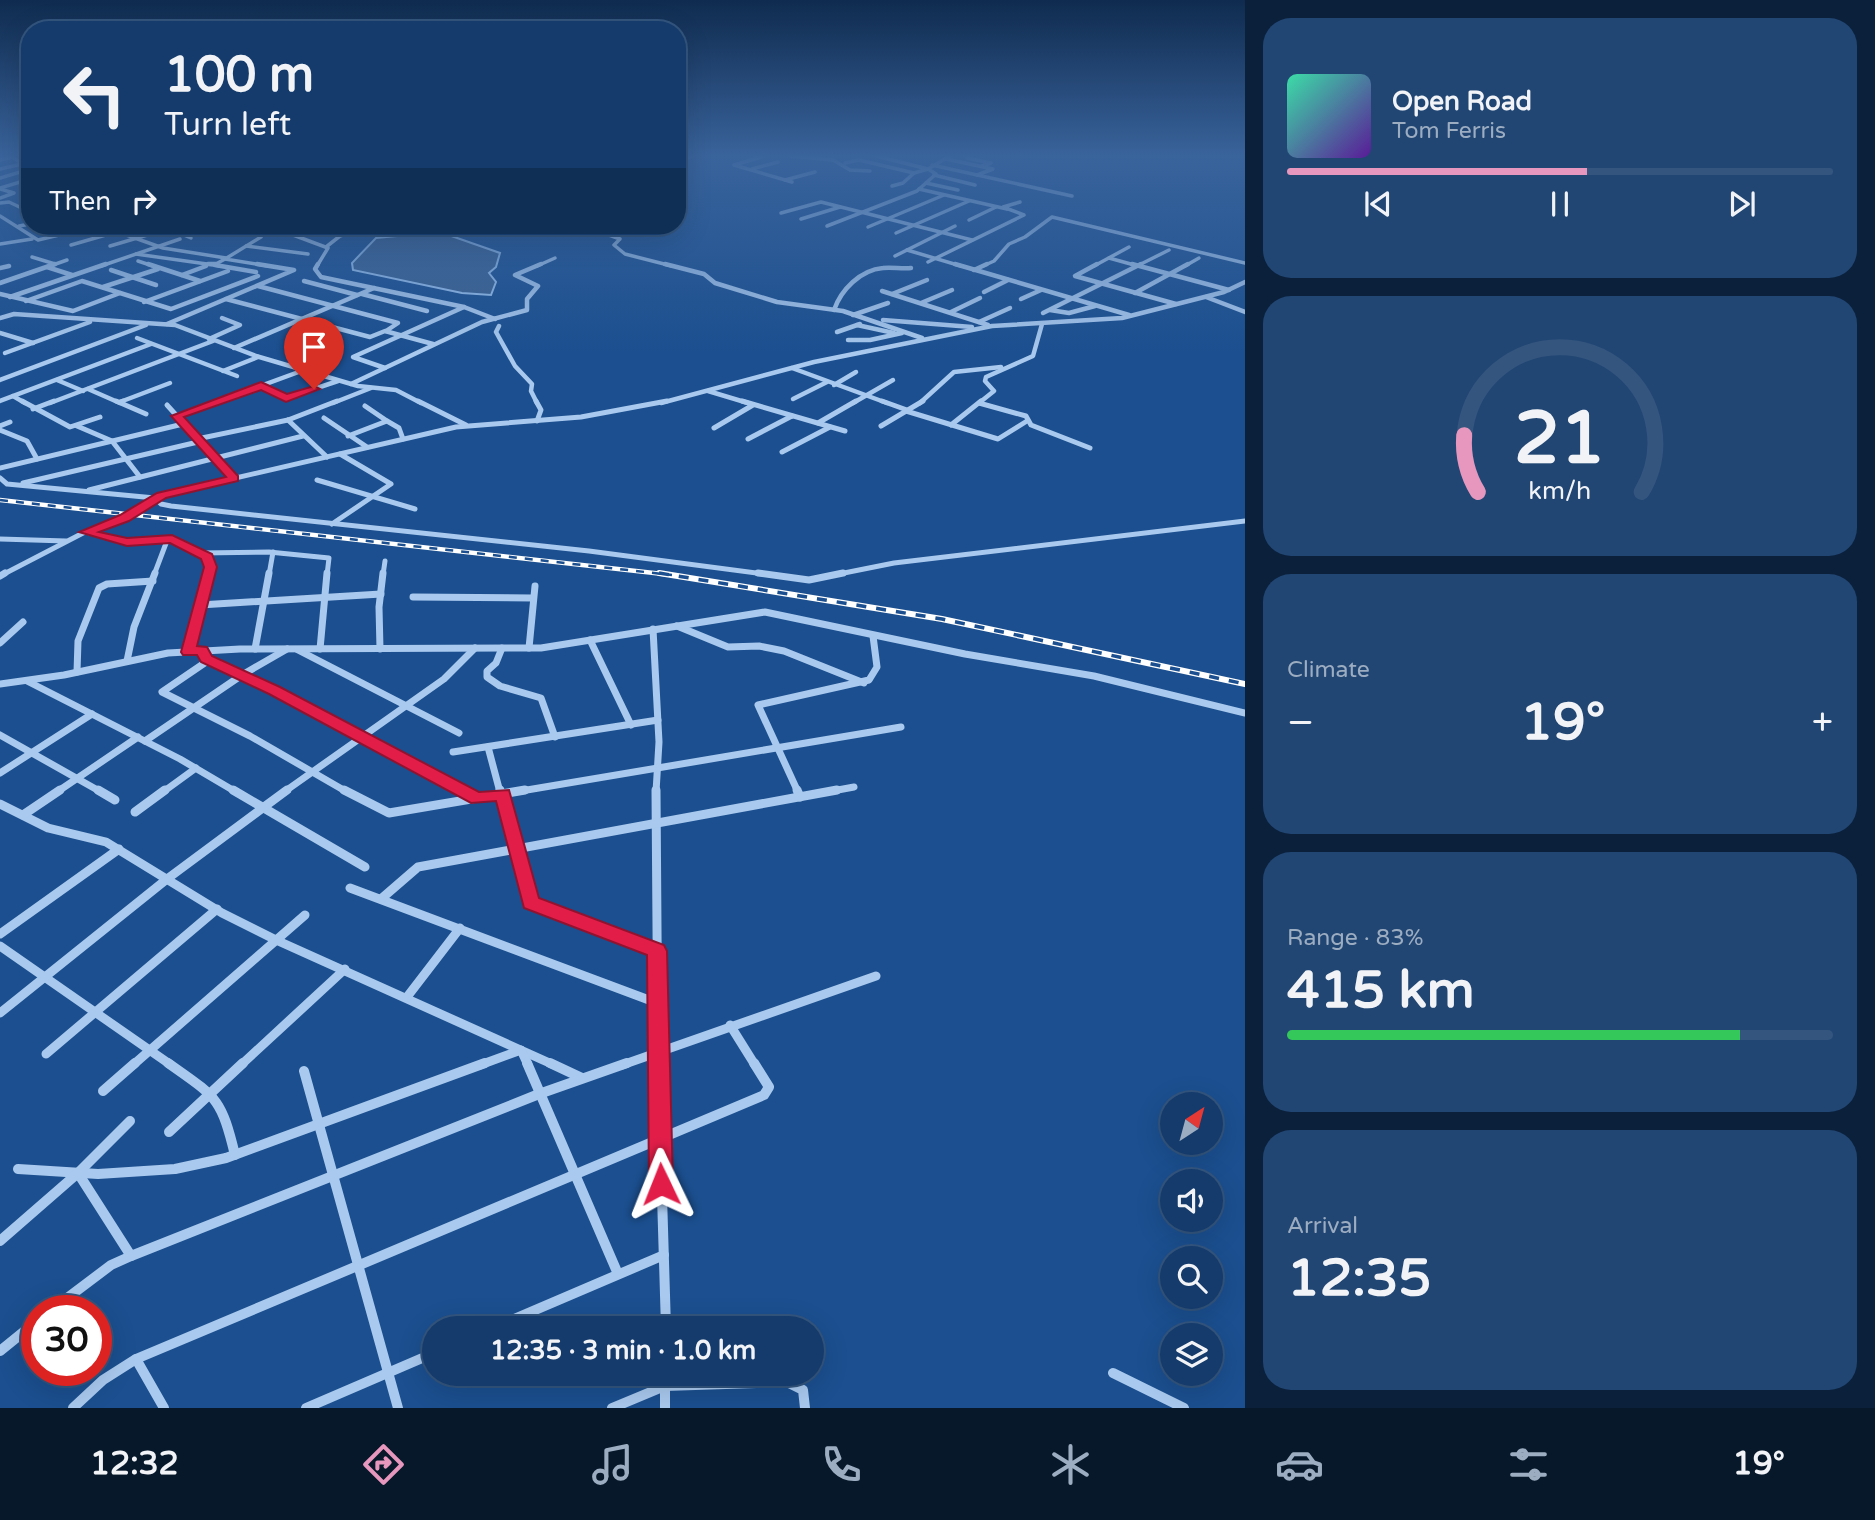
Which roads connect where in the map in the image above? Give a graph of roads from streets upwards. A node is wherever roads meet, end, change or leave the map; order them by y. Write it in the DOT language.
graph roads {
  1 [pos="11,222"];
  2 [pos="838,222"];
  3 [pos="881,222"];
  4 [pos="899,222"];
  5 [pos="921,222"];
  6 [pos="1010,222"];
  7 [pos="1046,222"];
  8 [pos="1072,222"];
  9 [pos="913,225"];
  10 [pos="19,226"];
  11 [pos="827,226"];
  12 [pos="955,226"];
  13 [pos="868,227"];
  14 [pos="943,232"];
  15 [pos="895,233"];
  16 [pos="28,235"];
  17 [pos="65,235"];
  18 [pos="104,235"];
  19 [pos="129,235"];
  20 [pos="148,235"];
  21 [pos="184,235"];
  22 [pos="294,235"];
  23 [pos="344,235"];
  24 [pos="609,235"];
  25 [pos="261,237"];
  26 [pos="138,238"];
  27 [pos="191,238"];
  28 [pos="32,239"];
  29 [pos="180,239"];
  30 [pos="972,240"];
  31 [pos="0,244"];
  32 [pos="71,244"];
  33 [pos="160,245"];
  34 [pos="110,246"];
  35 [pos="245,246"];
  36 [pos="326,247"];
  37 [pos="1129,247"];
  38 [pos="907,250"];
  39 [pos="1170,250"];
  40 [pos="132,254"];
  41 [pos="308,254"];
  42 [pos="895,256"];
  43 [pos="32,257"];
  44 [pos="555,258"];
  45 [pos="935,258"];
  46 [pos="1109,258"];
  47 [pos="1199,258"];
  48 [pos="225,259"];
  49 [pos="67,260"];
  50 [pos="138,261"];
  51 [pos="928,262"];
  52 [pos="1245,263"];
  53 [pos="55,264"];
  54 [pos="9,265"];
  55 [pos="214,265"];
  56 [pos="206,266"];
  57 [pos="272,266"];
  58 [pos="1138,266"];
  59 [pos="46,267"];
  60 [pos="0,268"];
  61 [pos="160,268"];
  62 [pos="911,268"];
  63 [pos="111,270"];
  64 [pos="974,270"];
  65 [pos="228,271"];
  66 [pos="255,274"];
  67 [pos="1168,274"];
  68 [pos="72,275"];
  69 [pos="182,275"];
  70 [pos="132,277"];
  71 [pos="927,280"];
  72 [pos="1009,280"];
  73 [pos="201,281"];
  74 [pos="244,281"];
  75 [pos="304,281"];
  76 [pos="1245,282"];
  77 [pos="0,283"];
  78 [pos="1103,284"];
  79 [pos="156,285"];
  80 [pos="260,286"];
  81 [pos="102,287"];
  82 [pos="375,288"];
  83 [pos="1231,289"];
  84 [pos="951,290"];
  85 [pos="1041,290"];
  86 [pos="882,291"];
  87 [pos="984,292"];
  88 [pos="1245,292"];
  89 [pos="121,293"];
  90 [pos="1135,293"];
  91 [pos="0,294"];
  92 [pos="360,294"];
  93 [pos="892,294"];
  94 [pos="207,295"];
  95 [pos="10,297"];
  96 [pos="1206,297"];
  97 [pos="980,298"];
  98 [pos="226,299"];
  99 [pos="1021,299"];
  100 [pos="1072,299"];
  101 [pos="26,301"];
  102 [pos="144,302"];
  103 [pos="888,303"];
  104 [pos="921,303"];
  105 [pos="1176,304"];
  106 [pos="1095,306"];
  107 [pos="331,307"];
  108 [pos="464,307"];
  109 [pos="1010,308"];
  110 [pos="0,309"];
  111 [pos="1050,309"];
  112 [pos="834,310"];
  113 [pos="427,311"];
  114 [pos="951,312"];
  115 [pos="1245,312"];
  116 [pos="1043,313"];
  117 [pos="14,314"];
  118 [pos="853,315"];
  119 [pos="1130,316"];
  120 [pos="861,317"];
  121 [pos="0,318"];
  122 [pos="222,318"];
  123 [pos="303,319"];
  124 [pos="495,319"];
  125 [pos="872,320"];
  126 [pos="94,321"];
  127 [pos="149,324"];
  128 [pos="166,324"];
  129 [pos="1042,324"];
  130 [pos="979,325"];
  131 [pos="499,326"];
  132 [pos="857,326"];
  133 [pos="385,331"];
  134 [pos="837,332"];
  135 [pos="0,333"];
  136 [pos="901,333"];
  137 [pos="402,335"];
  138 [pos="137,338"];
  139 [pos="925,339"];
  140 [pos="211,340"];
  141 [pos="848,340"];
  142 [pos="33,343"];
  143 [pos="152,344"];
  144 [pos="434,345"];
  145 [pos="234,349"];
  146 [pos="5,353"];
  147 [pos="180,354"];
  148 [pos="258,357"];
  149 [pos="1005,366"];
  150 [pos="385,368"];
  151 [pos="792,368"];
  152 [pos="305,370"];
  153 [pos="223,371"];
  154 [pos="856,372"];
  155 [pos="237,376"];
  156 [pos="0,380"];
  157 [pos="56,380"];
  158 [pos="340,380"];
  159 [pos="893,380"];
  160 [pos="827,382"];
  161 [pos="170,383"];
  162 [pos="351,384"];
  163 [pos="834,385"];
  164 [pos="261,386"];
  165 [pos="371,388"];
  166 [pos="86,390"];
  167 [pos="707,391"];
  168 [pos="13,396"];
  169 [pos="866,396"];
  170 [pos="793,399"];
  171 [pos="0,401"];
  172 [pos="120,402"];
  173 [pos="979,403"];
  174 [pos="167,405"];
  175 [pos="754,405"];
  176 [pos="365,406"];
  177 [pos="33,409"];
  178 [pos="907,410"];
  179 [pos="146,414"];
  180 [pos="177,416"];
  181 [pos="792,416"];
  182 [pos="100,417"];
  183 [pos="324,418"];
  184 [pos="288,420"];
  185 [pos="387,421"];
  186 [pos="537,421"];
  187 [pos="1027,421"];
  188 [pos="10,422"];
  189 [pos="183,424"];
  190 [pos="818,424"];
  191 [pos="951,425"];
  192 [pos="77,426"];
  193 [pos="468,426"];
  194 [pos="881,426"];
  195 [pos="830,427"];
  196 [pos="0,428"];
  197 [pos="714,428"];
  198 [pos="845,431"];
  199 [pos="303,436"];
  200 [pos="348,436"];
  201 [pos="403,439"];
  202 [pos="748,439"];
  203 [pos="197,440"];
  204 [pos="112,441"];
  205 [pos="367,447"];
  206 [pos="1090,448"];
  207 [pos="782,452"];
  208 [pos="340,454"];
  209 [pos="327,457"];
  210 [pos="37,459"];
  211 [pos="213,459"];
  212 [pos="125,460"];
  213 [pos="0,468"];
  214 [pos="140,477"];
  215 [pos="234,478"];
  216 [pos="317,480"];
  217 [pos="1,481"];
  218 [pos="15,485"];
  219 [pos="85,491"];
  220 [pos="371,497"];
  221 [pos="155,498"];
  222 [pos="415,509"];
  223 [pos="1245,520"];
  224 [pos="331,524"];
  225 [pos="85,532"];
  226 [pos="167,538"];
  227 [pos="0,539"];
  228 [pos="67,541"];
  229 [pos="273,552"];
  230 [pos="200,553"];
  231 [pos="385,561"];
  232 [pos="0,576"];
  233 [pos="153,580"];
  234 [pos="535,586"];
  235 [pos="381,594"];
  236 [pos="326,596"];
  237 [pos="412,597"];
  238 [pos="532,598"];
  239 [pos="264,601"];
  240 [pos="200,605"];
  241 [pos="23,622"];
  242 [pos="677,626"];
  243 [pos="653,629"];
  244 [pos="873,636"];
  245 [pos="590,640"];
  246 [pos="0,643"];
  247 [pos="475,648"];
  248 [pos="502,648"];
  249 [pos="529,648"];
  250 [pos="255,649"];
  251 [pos="291,649"];
  252 [pos="320,649"];
  253 [pos="380,649"];
  254 [pos="202,651"];
  255 [pos="188,652"];
  256 [pos="209,660"];
  257 [pos="127,662"];
  258 [pos="77,672"];
  259 [pos="242,675"];
  260 [pos="27,680"];
  261 [pos="864,683"];
  262 [pos="0,684"];
  263 [pos="407,705"];
  264 [pos="194,708"];
  265 [pos="1245,713"];
  266 [pos="92,714"];
  267 [pos="658,720"];
  268 [pos="631,725"];
  269 [pos="901,727"];
  270 [pos="459,733"];
  271 [pos="0,735"];
  272 [pos="362,737"];
  273 [pos="555,737"];
  274 [pos="141,739"];
  275 [pos="488,747"];
  276 [pos="776,748"];
  277 [pos="453,752"];
  278 [pos="31,753"];
  279 [pos="196,768"];
  280 [pos="656,769"];
  281 [pos="312,772"];
  282 [pos="0,773"];
  283 [pos="76,779"];
  284 [pos="854,787"];
  285 [pos="503,794"];
  286 [pos="800,797"];
  287 [pos="477,799"];
  288 [pos="115,800"];
  289 [pos="0,804"];
  290 [pos="262,807"];
  291 [pos="135,812"];
  292 [pos="23,815"];
  293 [pos="657,823"];
  294 [pos="517,848"];
  295 [pos="119,849"];
  296 [pos="365,867"];
  297 [pos="167,879"];
  298 [pos="350,888"];
  299 [pos="381,899"];
  300 [pos="217,909"];
  301 [pos="305,915"];
  302 [pos="460,928"];
  303 [pos="0,934"];
  304 [pos="276,940"];
  305 [pos="0,946"];
  306 [pos="657,951"];
  307 [pos="345,969"];
  308 [pos="46,976"];
  309 [pos="876,976"];
  310 [pos="407,997"];
  311 [pos="657,1003"];
  312 [pos="96,1012"];
  313 [pos="0,1013"];
  314 [pos="730,1025"];
  315 [pos="521,1050"];
  316 [pos="657,1050"];
  317 [pos="149,1051"];
  318 [pos="46,1054"];
  319 [pos="304,1071"];
  320 [pos="582,1078"];
  321 [pos="103,1091"];
  322 [pos="211,1093"];
  323 [pos="539,1094"];
  324 [pos="130,1121"];
  325 [pos="321,1124"];
  326 [pos="169,1132"];
  327 [pos="659,1137"];
  328 [pos="235,1155"];
  329 [pos="18,1169"];
  330 [pos="573,1172"];
  331 [pos="78,1173"];
  332 [pos="336,1173"];
  333 [pos="0,1241"];
  334 [pos="664,1255"];
  335 [pos="131,1256"];
  336 [pos="357,1265"];
  337 [pos="618,1274"];
  338 [pos="71,1295"];
  339 [pos="521,1316"];
  340 [pos="666,1316"];
  341 [pos="21,1334"];
  342 [pos="0,1351"];
  343 [pos="422,1358"];
  344 [pos="136,1359"];
  345 [pos="387,1373"];
  346 [pos="1113,1373"];
  347 [pos="654,1386"];
  348 [pos="665,1386"];
  349 [pos="795,1386"];
  350 [pos="73,1408"];
  351 [pos="164,1408"];
  352 [pos="306,1408"];
  353 [pos="398,1408"];
  354 [pos="612,1408"];
  355 [pos="665,1408"];
  356 [pos="805,1408"];
  357 [pos="1184,1408"];
  1 -- 10 [label="street"];
  2 -- 11 [label="street"];
  3 -- 13 [label="street"];
  4 -- 9 [label="street"];
  5 -- 9 [label="street"];
  6 -- 30 [label="street"];
  7 -- 64 [label="street"];
  8 -- 52 [label="street"];
  9 -- 14 [label="street"];
  9 -- 15 [label="street"];
  12 -- 14 [label="street"];
  14 -- 30 [label="street"];
  14 -- 38 [label="street"];
  16 -- 28 [label="street"];
  17 -- 28 [label="street"];
  18 -- 32 [label="street"];
  19 -- 26 [label="street"];
  20 -- 26 [label="street"];
  21 -- 27 [label="street"];
  22 -- 36 [label="street"];
  23 -- 36 [label="street"];
  24 -- 112 [label="street"];
  25 -- 35 [label="street"];
  26 -- 33 [label="street"];
  26 -- 34 [label="street"];
  28 -- 31 [label="street"];
  29 -- 33 [label="street"];
  30 -- 45 [label="street"];
  33 -- 40 [label="street"];
  33 -- 48 [label="street"];
  35 -- 41 [label="street"];
  35 -- 48 [label="street"];
  36 -- 82 [label="street"];
  37 -- 46 [label="street"];
  38 -- 42 [label="street"];
  38 -- 45 [label="street"];
  39 -- 58 [label="street"];
  40 -- 55 [label="street"];
  40 -- 68 [label="street"];
  43 -- 53 [label="street"];
  44 -- 124 [label="street"];
  45 -- 51 [label="street"];
  45 -- 64 [label="street"];
  46 -- 58 [label="street"];
  46 -- 78 [label="street"];
  47 -- 67 [label="street"];
  48 -- 55 [label="street"];
  48 -- 57 [label="street"];
  49 -- 53 [label="street"];
  50 -- 61 [label="street"];
  53 -- 59 [label="street"];
  54 -- 60 [label="street"];
  55 -- 66 [label="street"];
  56 -- 69 [label="street"];
  57 -- 66 [label="street"];
  57 -- 80 [label="street"];
  58 -- 67 [label="street"];
  58 -- 78 [label="street"];
  59 -- 68 [label="street"];
  59 -- 77 [label="street"];
  61 -- 69 [label="street"];
  61 -- 70 [label="street"];
  62 -- 112 [label="street"];
  63 -- 70 [label="street"];
  64 -- 72 [label="street"];
  65 -- 73 [label="street"];
  66 -- 74 [label="street"];
  67 -- 83 [label="street"];
  67 -- 90 [label="street"];
  68 -- 95 [label="street"];
  69 -- 73 [label="street"];
  70 -- 79 [label="street"];
  70 -- 81 [label="street"];
  71 -- 93 [label="street"];
  72 -- 85 [label="street"];
  72 -- 87 [label="street"];
  73 -- 102 [label="street"];
  74 -- 80 [label="street"];
  74 -- 94 [label="street"];
  75 -- 92 [label="street"];
  76 -- 83 [label="street"];
  78 -- 90 [label="street"];
  78 -- 100 [label="street"];
  80 -- 98 [label="street"];
  80 -- 107 [label="street"];
  81 -- 89 [label="street"];
  81 -- 101 [label="street"];
  82 -- 92 [label="street"];
  82 -- 108 [label="street"];
  83 -- 88 [label="street"];
  83 -- 96 [label="street"];
  84 -- 104 [label="street"];
  85 -- 99 [label="street"];
  85 -- 100 [label="street"];
  86 -- 93 [label="street"];
  89 -- 101 [label="street"];
  89 -- 102 [label="street"];
  90 -- 105 [label="street"];
  91 -- 95 [label="street"];
  92 -- 107 [label="street"];
  92 -- 113 [label="street"];
  93 -- 104 [label="street"];
  94 -- 98 [label="street"];
  94 -- 102 [label="street"];
  95 -- 101 [label="street"];
  96 -- 105 [label="street"];
  96 -- 115 [label="street"];
  97 -- 114 [label="street"];
  98 -- 123 [label="street"];
  98 -- 128 [label="street"];
  100 -- 106 [label="street"];
  100 -- 111 [label="street"];
  103 -- 118 [label="street"];
  104 -- 114 [label="street"];
  105 -- 119 [label="street"];
  106 -- 111 [label="street"];
  106 -- 119 [label="street"];
  107 -- 123 [label="street"];
  107 -- 133 [label="street"];
  108 -- 124 [label="street"];
  108 -- 137 [label="street"];
  109 -- 130 [label="street"];
  110 -- 117 [label="street"];
  111 -- 116 [label="street"];
  112 -- 118 [label="street"];
  114 -- 130 [label="street"];
  117 -- 121 [label="street"];
  117 -- 126 [label="street"];
  118 -- 120 [label="street"];
  119 -- 129 [label="street"];
  120 -- 125 [label="street"];
  120 -- 130 [label="street"];
  122 -- 140 [label="street"];
  123 -- 133 [label="street"];
  123 -- 145 [label="street"];
  124 -- 144 [label="street"];
  125 -- 132 [label="street"];
  125 -- 136 [label="street"];
  126 -- 127 [label="street"];
  126 -- 142 [label="street"];
  127 -- 128 [label="street"];
  127 -- 156 [label="street"];
  128 -- 140 [label="street"];
  129 -- 130 [label="street"];
  129 -- 149 [label="street"];
  130 -- 139 [label="street"];
  131 -- 186 [label="street"];
  132 -- 134 [label="street"];
  132 -- 136 [label="street"];
  133 -- 137 [label="street"];
  135 -- 142 [label="street"];
  136 -- 139 [label="street"];
  136 -- 141 [label="street"];
  137 -- 144 [label="street"];
  137 -- 150 [label="street"];
  138 -- 143 [label="street"];
  139 -- 151 [label="street"];
  140 -- 145 [label="street"];
  140 -- 147 [label="street"];
  142 -- 146 [label="street"];
  143 -- 147 [label="street"];
  143 -- 157 [label="street"];
  144 -- 150 [label="street"];
  145 -- 148 [label="street"];
  147 -- 153 [label="street"];
  147 -- 166 [label="street"];
  148 -- 152 [label="street"];
  148 -- 153 [label="street"];
  149 -- 173 [label="street"];
  149 -- 178 [label="street"];
  150 -- 162 [label="street"];
  151 -- 160 [label="street"];
  151 -- 167 [label="street"];
  152 -- 158 [label="street"];
  152 -- 164 [label="street"];
  153 -- 155 [label="street"];
  154 -- 163 [label="street"];
  157 -- 166 [label="street"];
  157 -- 168 [label="street"];
  158 -- 162 [label="street"];
  158 -- 164 [label="street"];
  159 -- 169 [label="street"];
  160 -- 163 [label="street"];
  160 -- 170 [label="street"];
  161 -- 172 [label="street"];
  162 -- 165 [label="street"];
  163 -- 169 [label="street"];
  164 -- 180 [label="street"];
  165 -- 184 [label="street"];
  165 -- 193 [label="street"];
  166 -- 172 [label="street"];
  166 -- 177 [label="street"];
  167 -- 175 [label="street"];
  167 -- 186 [label="street"];
  168 -- 171 [label="street"];
  168 -- 177 [label="street"];
  169 -- 178 [label="street"];
  169 -- 190 [label="street"];
  172 -- 179 [label="street"];
  173 -- 187 [label="street"];
  173 -- 191 [label="street"];
  174 -- 180 [label="street"];
  175 -- 181 [label="street"];
  175 -- 197 [label="street"];
  176 -- 185 [label="street"];
  177 -- 192 [label="street"];
  178 -- 191 [label="street"];
  178 -- 194 [label="street"];
  180 -- 189 [label="street"];
  181 -- 190 [label="street"];
  181 -- 202 [label="street"];
  182 -- 192 [label="street"];
  183 -- 200 [label="street"];
  184 -- 199 [label="street"];
  184 -- 203 [label="street"];
  185 -- 200 [label="street"];
  185 -- 201 [label="street"];
  186 -- 193 [label="street"];
  187 -- 191 [label="street"];
  187 -- 206 [label="street"];
  188 -- 196 [label="street"];
  189 -- 203 [label="street"];
  189 -- 204 [label="street"];
  190 -- 195 [label="street"];
  192 -- 204 [label="street"];
  193 -- 201 [label="street"];
  195 -- 198 [label="street"];
  195 -- 207 [label="street"];
  196 -- 210 [label="street"];
  199 -- 209 [label="street"];
  199 -- 211 [label="street"];
  200 -- 205 [label="street"];
  201 -- 205 [label="street"];
  203 -- 211 [label="street"];
  203 -- 212 [label="street"];
  204 -- 210 [label="street"];
  204 -- 212 [label="street"];
  205 -- 208 [label="street"];
  208 -- 209 [label="street"];
  208 -- 220 [label="street"];
  209 -- 215 [label="street"];
  210 -- 213 [label="street"];
  211 -- 214 [label="street"];
  211 -- 215 [label="street"];
  212 -- 214 [label="street"];
  212 -- 218 [label="street"];
  214 -- 219 [label="street"];
  215 -- 221 [label="street"];
  216 -- 220 [label="street"];
  217 -- 218 [label="street"];
  218 -- 219 [label="street"];
  219 -- 221 [label="street"];
  220 -- 222 [label="street"];
  220 -- 224 [label="street"];
  221 -- 224 [label="street"];
  221 -- 225 [label="street"];
  223 -- 224 [label="street"];
  225 -- 226 [label="street"];
  225 -- 228 [label="street"];
  226 -- 230 [label="street"];
  226 -- 233 [label="street"];
  227 -- 228 [label="street"];
  228 -- 232 [label="street"];
  229 -- 230 [label="street"];
  229 -- 236 [label="street"];
  229 -- 239 [label="street"];
  230 -- 240 [label="street"];
  231 -- 235 [label="street"];
  233 -- 257 [label="street"];
  233 -- 258 [label="street"];
  234 -- 238 [label="street"];
  235 -- 236 [label="street"];
  235 -- 253 [label="street"];
  236 -- 239 [label="street"];
  236 -- 252 [label="street"];
  237 -- 238 [label="street"];
  238 -- 249 [label="street"];
  239 -- 240 [label="street"];
  239 -- 250 [label="street"];
  240 -- 255 [label="street"];
  241 -- 246 [label="street"];
  242 -- 243 [label="street"];
  242 -- 244 [label="street"];
  242 -- 261 [label="street"];
  243 -- 245 [label="street"];
  243 -- 267 [label="street"];
  244 -- 261 [label="street"];
  244 -- 265 [label="street"];
  245 -- 249 [label="street"];
  245 -- 268 [label="street"];
  247 -- 248 [label="street"];
  247 -- 253 [label="street"];
  247 -- 263 [label="street"];
  248 -- 249 [label="street"];
  248 -- 273 [label="street"];
  250 -- 251 [label="street"];
  250 -- 254 [label="street"];
  251 -- 252 [label="street"];
  251 -- 259 [label="street"];
  251 -- 263 [label="street"];
  252 -- 253 [label="street"];
  254 -- 255 [label="street"];
  254 -- 256 [label="street"];
  255 -- 257 [label="street"];
  256 -- 259 [label="street"];
  256 -- 264 [label="street"];
  257 -- 258 [label="street"];
  258 -- 260 [label="street"];
  259 -- 264 [label="street"];
  259 -- 272 [label="street"];
  260 -- 262 [label="street"];
  260 -- 266 [label="street"];
  261 -- 276 [label="street"];
  263 -- 270 [label="street"];
  263 -- 272 [label="street"];
  264 -- 274 [label="street"];
  264 -- 281 [label="street"];
  266 -- 274 [label="street"];
  266 -- 278 [label="street"];
  267 -- 268 [label="street"];
  267 -- 280 [label="street"];
  268 -- 273 [label="street"];
  269 -- 276 [label="street"];
  271 -- 278 [label="street"];
  272 -- 281 [label="street"];
  272 -- 287 [label="street"];
  273 -- 275 [label="street"];
  274 -- 279 [label="street"];
  274 -- 283 [label="street"];
  275 -- 277 [label="street"];
  275 -- 285 [label="street"];
  276 -- 280 [label="street"];
  276 -- 286 [label="street"];
  278 -- 282 [label="street"];
  278 -- 283 [label="street"];
  279 -- 290 [label="street"];
  279 -- 291 [label="street"];
  280 -- 285 [label="street"];
  280 -- 293 [label="street"];
  281 -- 287 [label="street"];
  281 -- 290 [label="street"];
  283 -- 288 [label="street"];
  283 -- 292 [label="street"];
  284 -- 286 [label="street"];
  285 -- 287 [label="street"];
  285 -- 294 [label="street"];
  286 -- 293 [label="street"];
  289 -- 292 [label="street"];
  290 -- 296 [label="street"];
  290 -- 297 [label="street"];
  292 -- 295 [label="street"];
  293 -- 294 [label="street"];
  293 -- 306 [label="street"];
  294 -- 299 [label="street"];
  294 -- 306 [label="street"];
  295 -- 297 [label="street"];
  295 -- 303 [label="street"];
  297 -- 300 [label="street"];
  297 -- 308 [label="street"];
  298 -- 299 [label="street"];
  299 -- 302 [label="street"];
  300 -- 304 [label="street"];
  300 -- 312 [label="street"];
  301 -- 304 [label="street"];
  302 -- 310 [label="street"];
  302 -- 311 [label="street"];
  304 -- 307 [label="street"];
  304 -- 317 [label="street"];
  305 -- 308 [label="street"];
  306 -- 311 [label="street"];
  307 -- 310 [label="street"];
  307 -- 322 [label="street"];
  308 -- 312 [label="street"];
  308 -- 313 [label="street"];
  309 -- 314 [label="street"];
  310 -- 315 [label="street"];
  311 -- 316 [label="street"];
  312 -- 317 [label="street"];
  312 -- 318 [label="street"];
  314 -- 316 [label="street"];
  314 -- 327 [label="street"];
  315 -- 320 [label="street"];
  315 -- 323 [label="street"];
  315 -- 325 [label="street"];
  316 -- 320 [label="street"];
  316 -- 327 [label="street"];
  317 -- 321 [label="street"];
  317 -- 322 [label="street"];
  319 -- 325 [label="street"];
  320 -- 323 [label="street"];
  322 -- 326 [label="street"];
  322 -- 328 [label="street"];
  323 -- 330 [label="street"];
  323 -- 332 [label="street"];
  324 -- 331 [label="street"];
  325 -- 328 [label="street"];
  325 -- 332 [label="street"];
  327 -- 330 [label="street"];
  327 -- 334 [label="street"];
  328 -- 331 [label="street"];
  329 -- 331 [label="street"];
  330 -- 336 [label="street"];
  330 -- 337 [label="street"];
  331 -- 333 [label="street"];
  331 -- 335 [label="street"];
  332 -- 335 [label="street"];
  332 -- 336 [label="street"];
  334 -- 337 [label="street"];
  334 -- 340 [label="street"];
  335 -- 338 [label="street"];
  336 -- 344 [label="street"];
  336 -- 345 [label="street"];
  337 -- 339 [label="street"];
  341 -- 342 [label="street"];
  343 -- 345 [label="street"];
  344 -- 350 [label="street"];
  344 -- 351 [label="street"];
  345 -- 352 [label="street"];
  345 -- 353 [label="street"];
  346 -- 357 [label="street"];
  347 -- 354 [label="street"];
  348 -- 355 [label="street"];
  349 -- 356 [label="street"];
}
